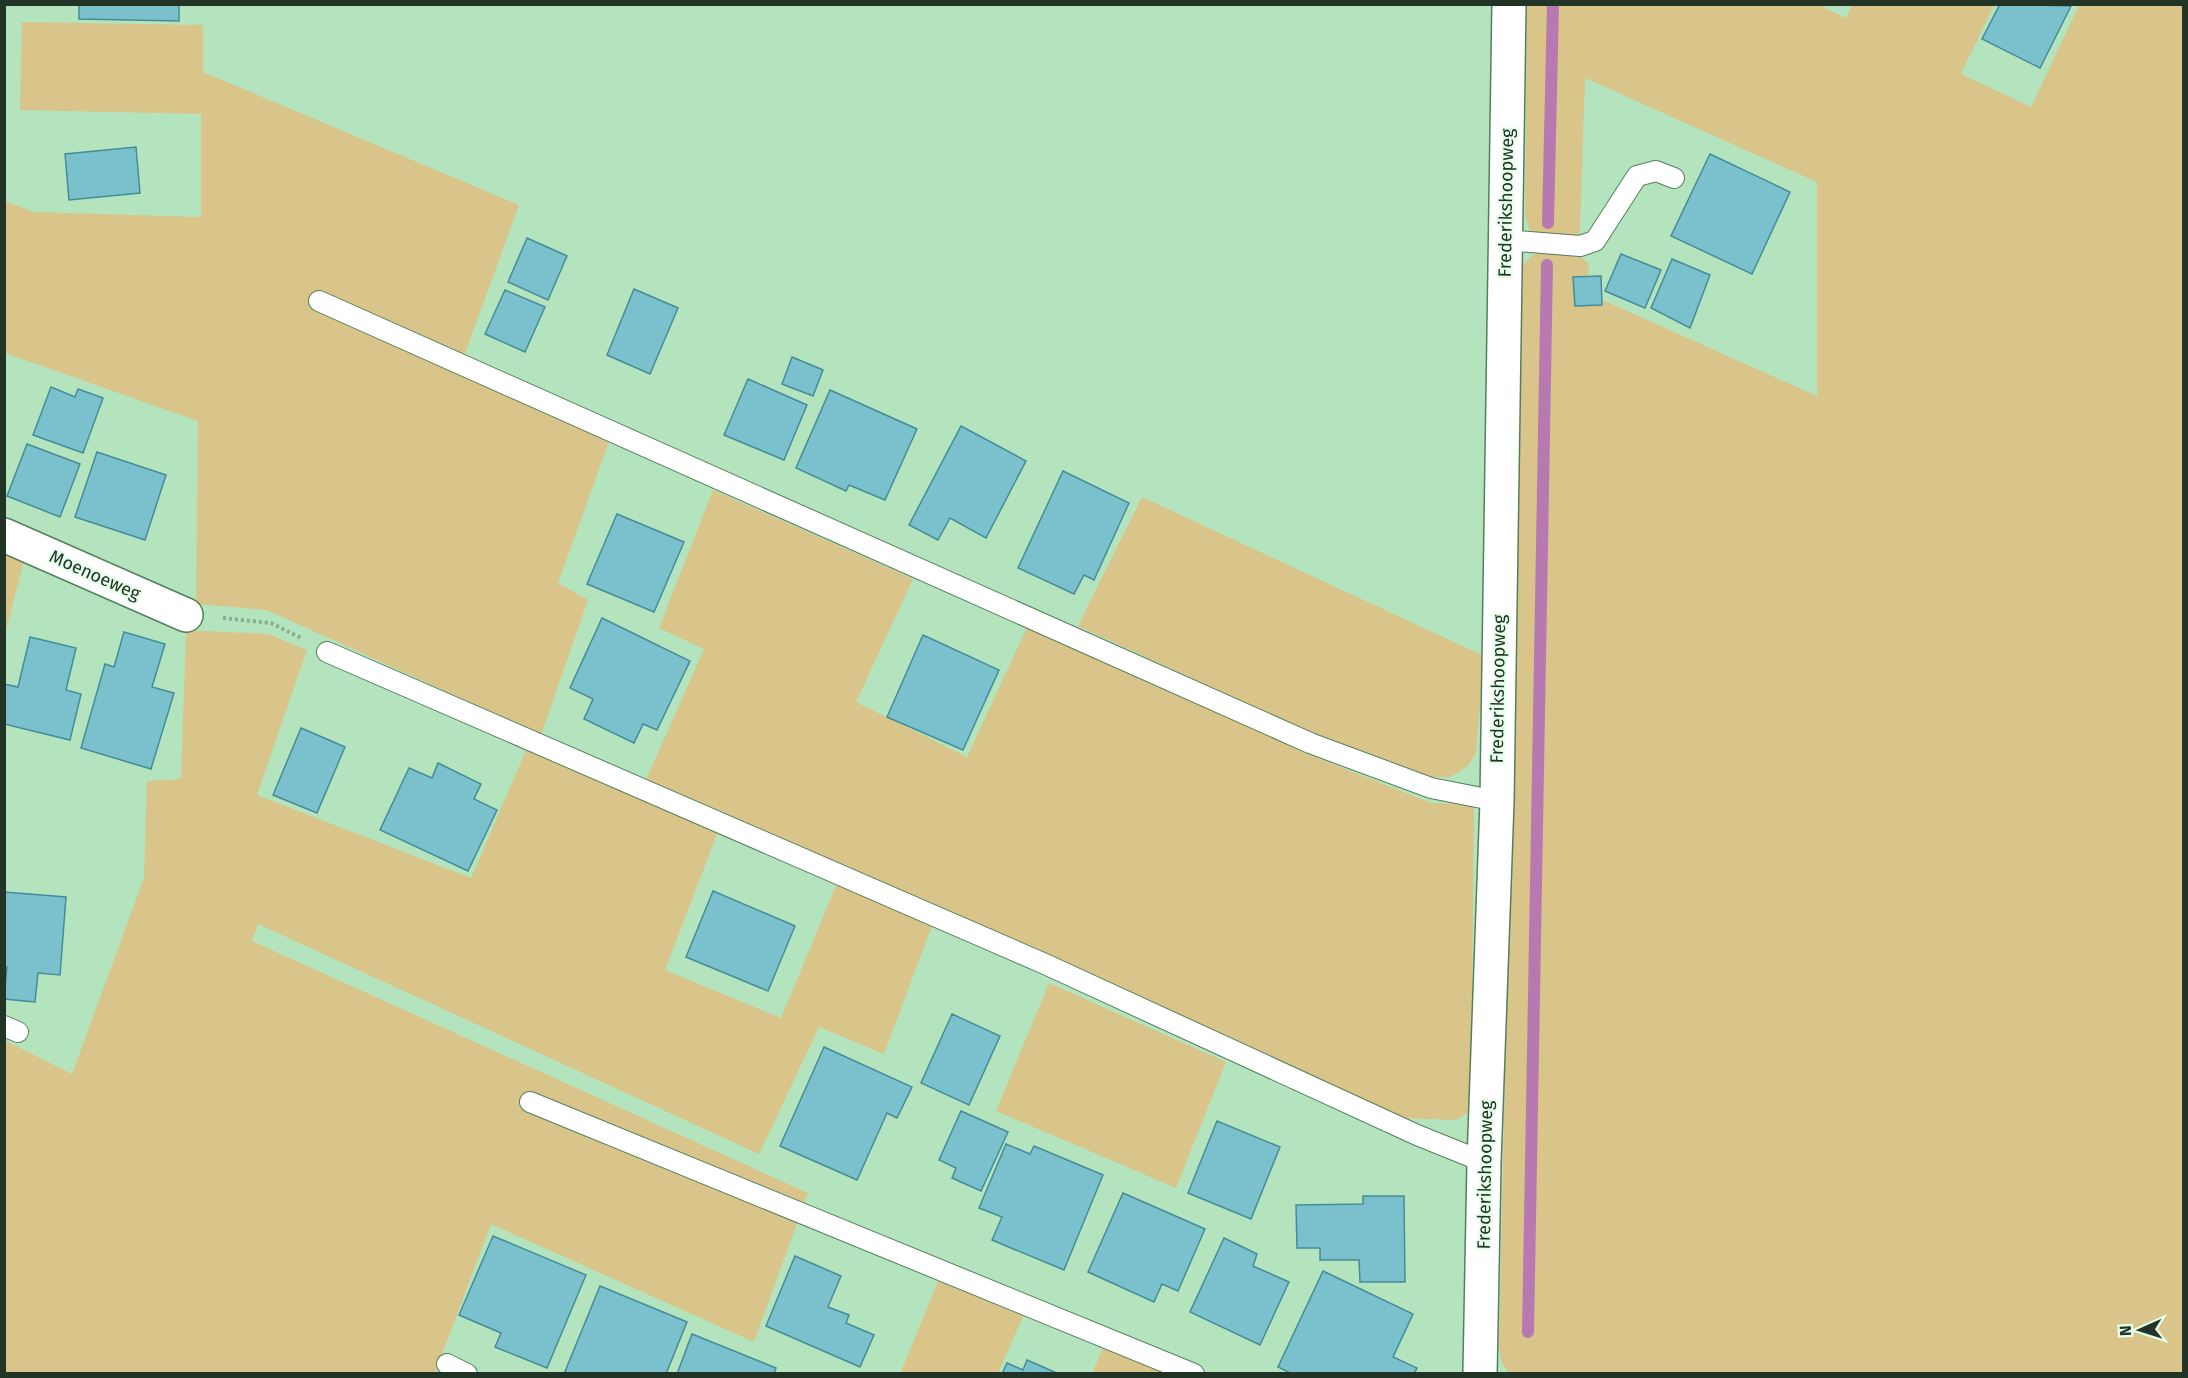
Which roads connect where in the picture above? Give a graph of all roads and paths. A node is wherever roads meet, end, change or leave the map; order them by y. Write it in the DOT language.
graph roads {
  1 [pos="1509,4"];
  2 [pos="1674,178"];
  3 [pos="1505,240"];
  4 [pos="319,301"];
  5 [pos="4,535"];
  6 [pos="186,615"];
  7 [pos="327,652"];
  8 [pos="1497,801"];
  9 [pos="530,1102"];
  10 [pos="1484,1162"];
  11 [pos="447,1364"];
  12 [pos="466,1374"];
  13 [pos="1194,1374"];
  14 [pos="1480,1374"];
  1 -- 3 [label="street, Frederikshoopweg"];
  2 -- 3 [label="lane"];
  3 -- 8 [label="street, Frederikshoopweg"];
  4 -- 8 [label="lane"];
  5 -- 6 [label="street, Moenoeweg"];
  6 -- 7 [label="path"];
  7 -- 10 [label="lane"];
  8 -- 10 [label="street, Frederikshoopweg"];
  9 -- 13 [label="lane"];
  10 -- 14 [label="street, Frederikshoopweg"];
  11 -- 12 [label="lane"];
}
